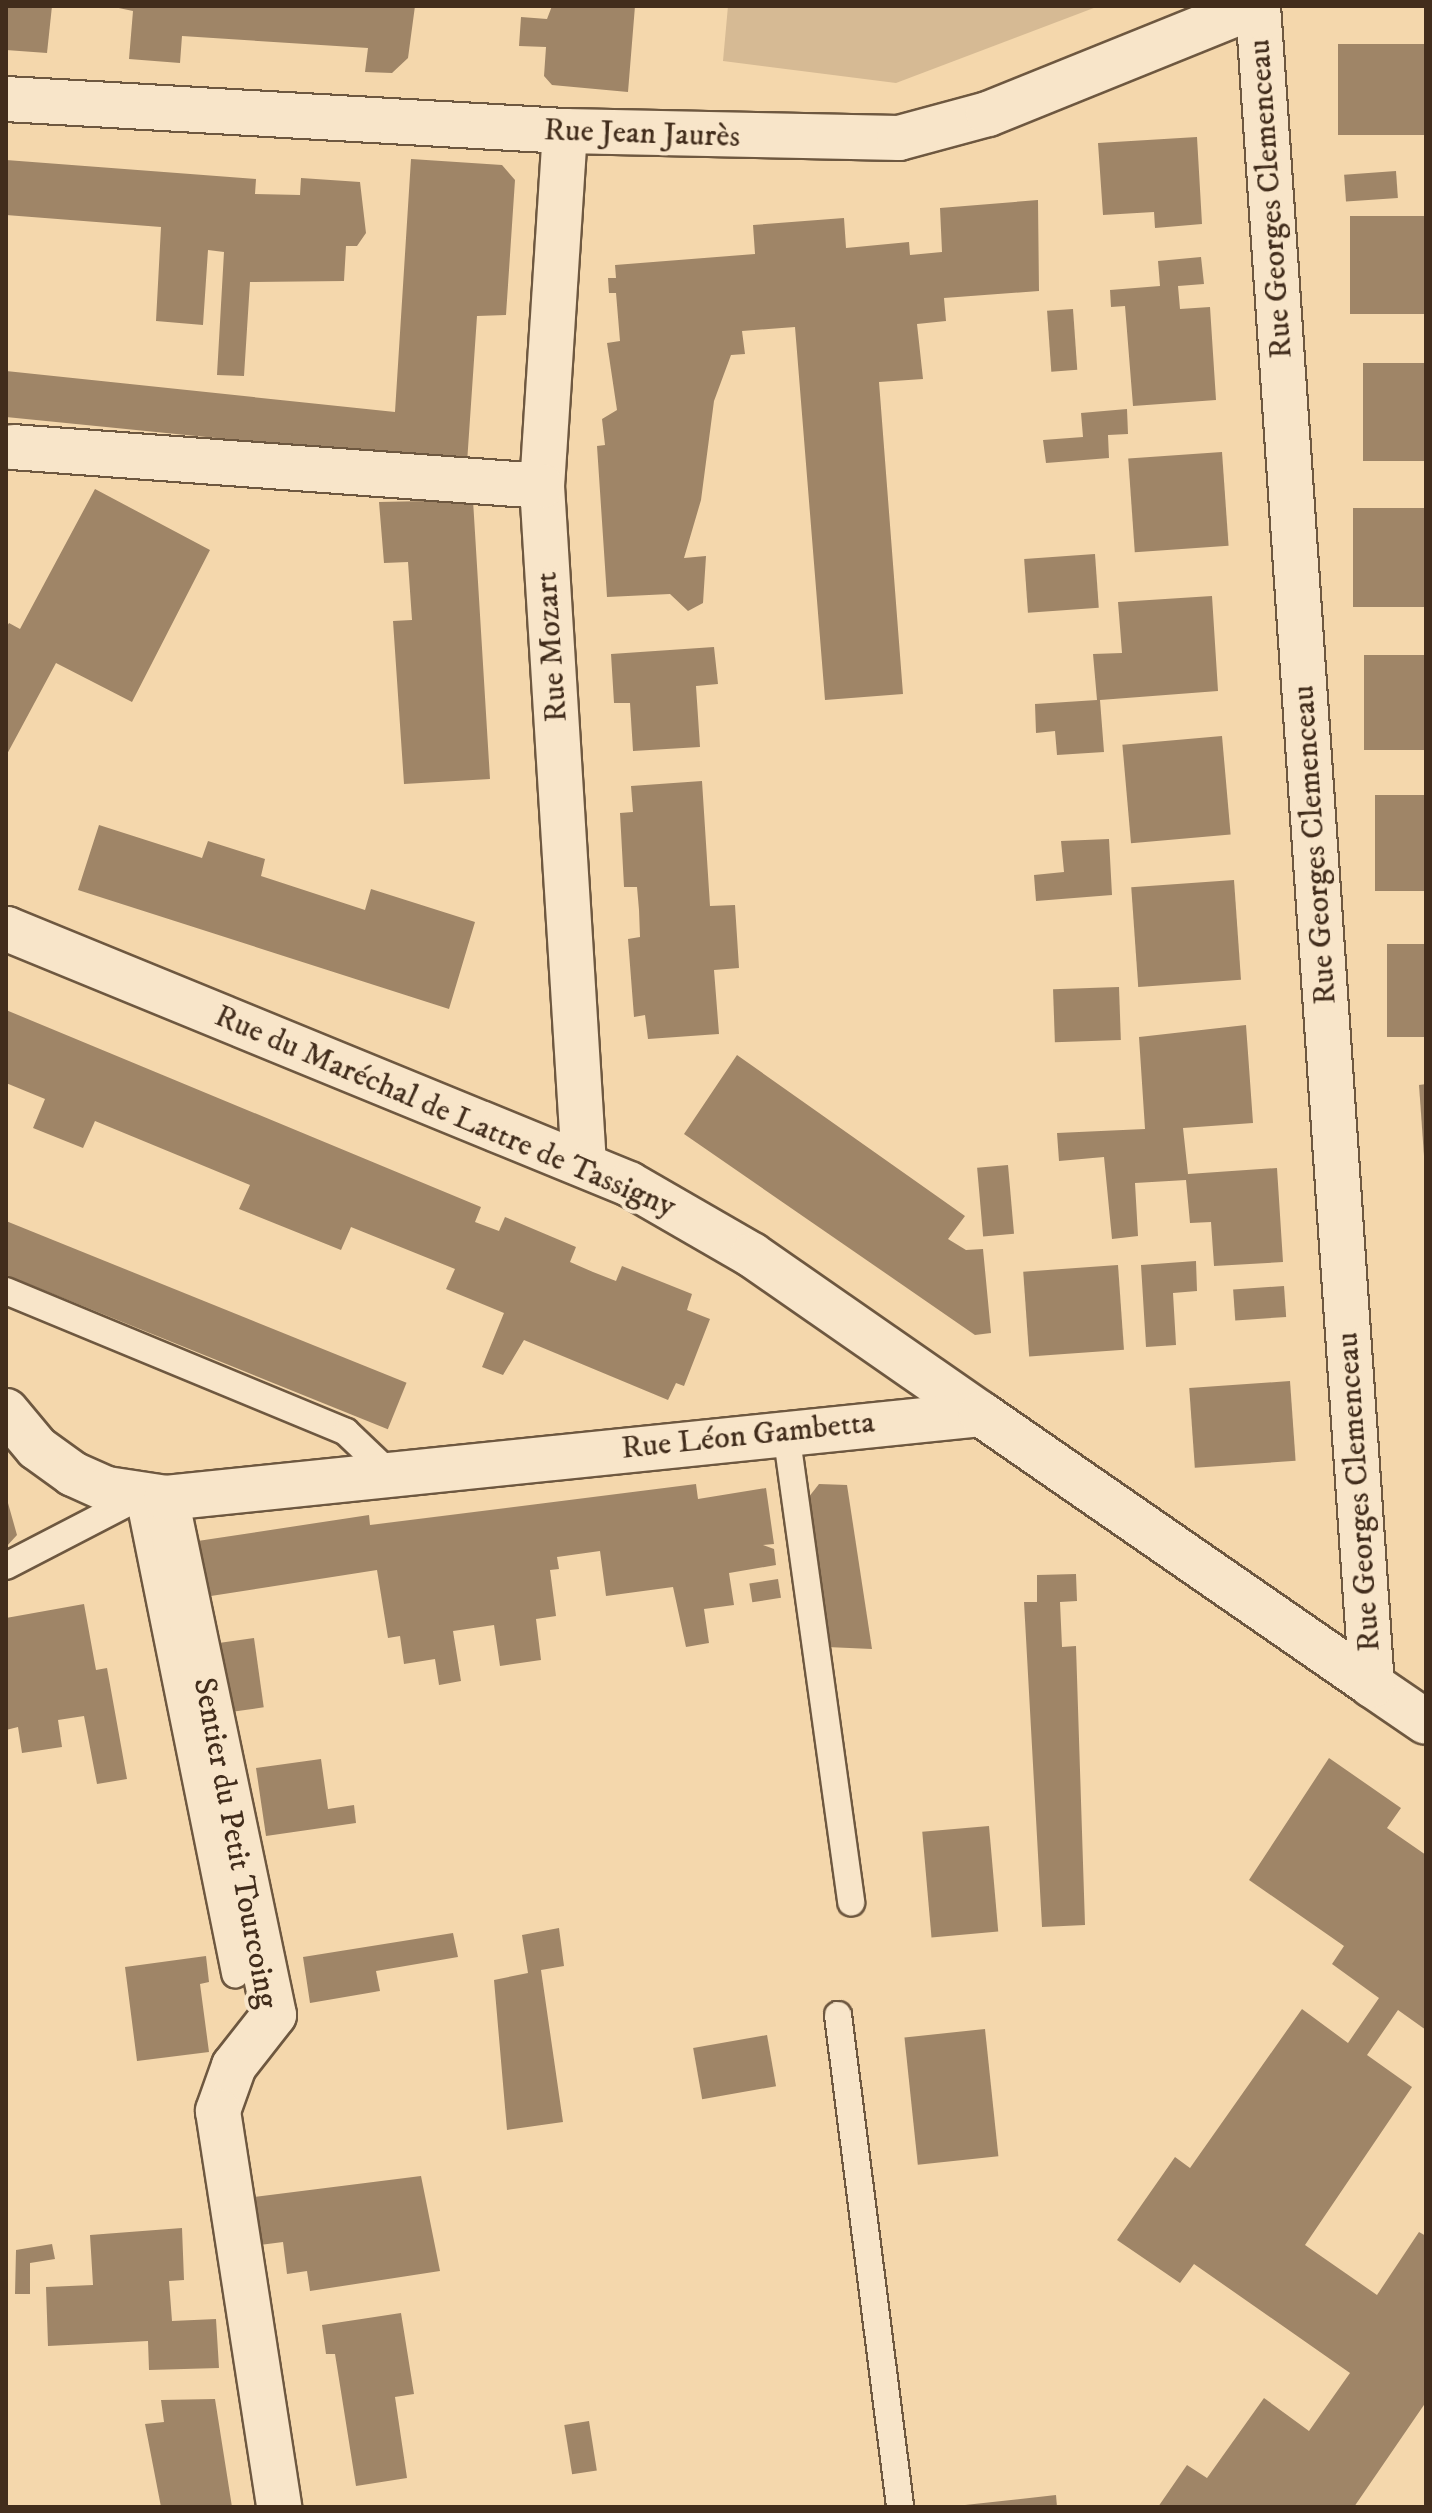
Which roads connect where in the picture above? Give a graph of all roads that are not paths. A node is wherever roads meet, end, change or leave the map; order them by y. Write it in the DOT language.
graph roads {
  1 [pos="1256,6"];
  2 [pos="6,99"];
  3 [pos="565,131"];
  4 [pos="12,447"];
  5 [pos="542,486"];
  6 [pos="7,929"];
  7 [pos="584,1164"];
  8 [pos="6,1291"];
  9 [pos="6,1411"];
  10 [pos="981,1414"];
  11 [pos="786,1432"];
  12 [pos="388,1472"];
  13 [pos="152,1497"];
  14 [pos="6,1566"];
  15 [pos="1372,1685"];
  16 [pos="1426,1722"];
  17 [pos="851,1903"];
  18 [pos="235,1974"];
  19 [pos="838,2015"];
  20 [pos="279,2507"];
  21 [pos="900,2507"];
  1 -- 3 [label="street, Rue Jean Jaurès"];
  1 -- 15 [label="street, Rue Georges Clemenceau"];
  2 -- 3 [label="street, Rue Jean Jaurès"];
  3 -- 5 [label="street, Rue Mozart"];
  4 -- 5 [label="street"];
  5 -- 7 [label="street, Rue Mozart"];
  6 -- 7 [label="street, Rue du Maréchal de Lattre de Tassigny"];
  7 -- 10 [label="street, Rue du Maréchal de Lattre de Tassigny"];
  8 -- 12 [label="lane"];
  9 -- 13 [label="street, Rue Léon Gambetta"];
  10 -- 11 [label="street, Rue Léon Gambetta"];
  10 -- 15 [label="street"];
  11 -- 12 [label="street, Rue Léon Gambetta"];
  11 -- 17 [label="lane"];
  12 -- 13 [label="street, Rue Léon Gambetta"];
  13 -- 14 [label="lane"];
  13 -- 18 [label="lane"];
  13 -- 20 [label="street, Sentier du Petit Tourcoing"];
  15 -- 16 [label="street"];
  19 -- 21 [label="lane"];
}
